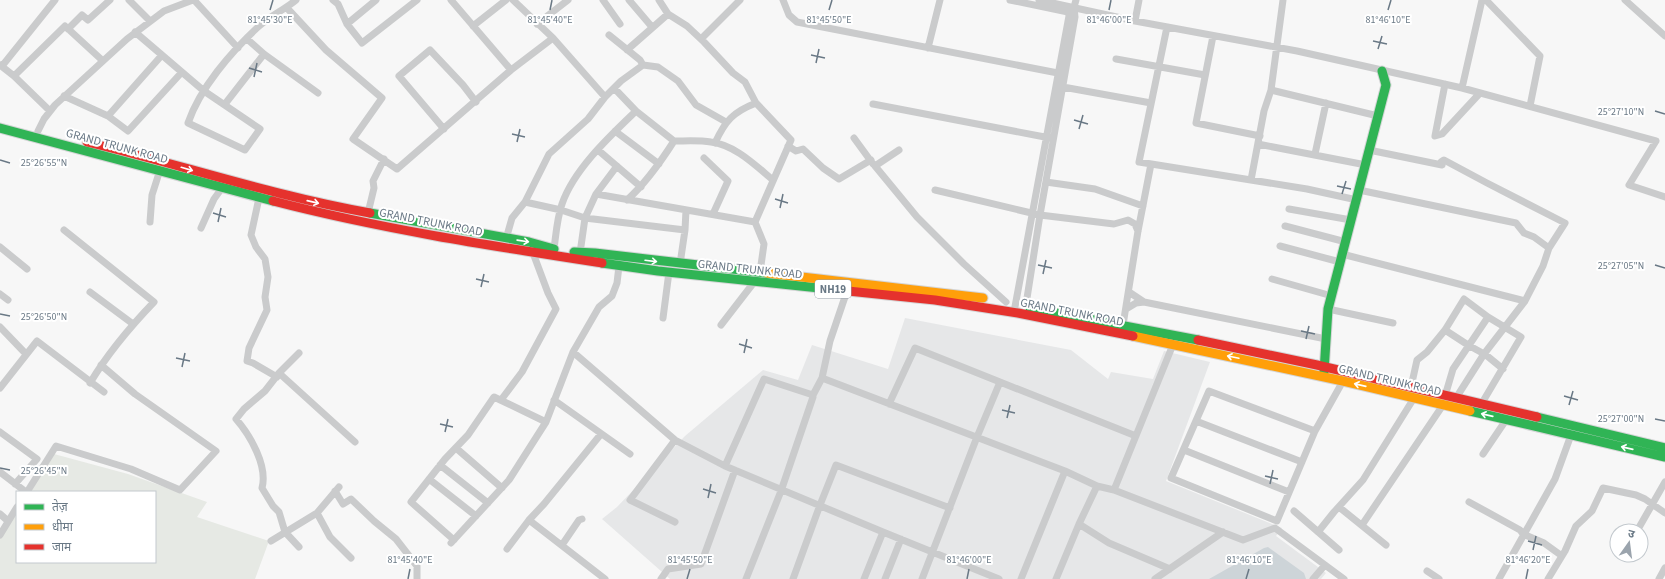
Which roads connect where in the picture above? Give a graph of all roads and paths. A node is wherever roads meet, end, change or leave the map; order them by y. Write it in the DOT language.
graph roads {
  1 [pos="55,0"];
  2 [pos="110,0"];
  3 [pos="129,0"];
  4 [pos="193,0"];
  5 [pos="296,0"];
  6 [pos="376,0"];
  7 [pos="417,0"];
  8 [pos="451,0"];
  9 [pos="506,0"];
  10 [pos="513,0"];
  11 [pos="568,0"];
  12 [pos="602,0"];
  13 [pos="629,0"];
  14 [pos="659,0"];
  15 [pos="740,0"];
  16 [pos="783,0"];
  17 [pos="940,0"];
  18 [pos="1010,0"];
  19 [pos="1039,0"];
  20 [pos="1139,0"];
  21 [pos="1283,0"];
  22 [pos="1482,0"];
  23 [pos="1486,0"];
  24 [pos="1625,0"];
  25 [pos="338,1"];
  26 [pos="1075,4"];
  27 [pos="287,8"];
  28 [pos="668,14"];
  29 [pos="150,21"];
  30 [pos="1135,21"];
  31 [pos="347,24"];
  32 [pos="537,24"];
  33 [pos="620,24"];
  34 [pos="473,26"];
  35 [pos="652,27"];
  36 [pos="1167,27"];
  37 [pos="68,29"];
  38 [pos="135,32"];
  39 [pos="609,35"];
  40 [pos="1213,36"];
  41 [pos="1665,36"];
  42 [pos="553,38"];
  43 [pos="247,39"];
  44 [pos="701,39"];
  45 [pos="238,48"];
  46 [pos="928,48"];
  47 [pos="1278,48"];
  48 [pos="627,50"];
  49 [pos="264,54"];
  50 [pos="162,55"];
  51 [pos="1116,59"];
  52 [pos="103,61"];
  53 [pos="1,65"];
  54 [pos="643,65"];
  55 [pos="1158,68"];
  56 [pos="511,70"];
  57 [pos="1382,71"];
  58 [pos="182,72"];
  59 [pos="1062,74"];
  60 [pos="1205,75"];
  61 [pos="14,76"];
  62 [pos="1444,84"];
  63 [pos="1063,86"];
  64 [pos="614,88"];
  65 [pos="1462,88"];
  66 [pos="1271,90"];
  67 [pos="204,91"];
  68 [pos="318,93"];
  69 [pos="1480,93"];
  70 [pos="64,96"];
  71 [pos="605,97"];
  72 [pos="476,102"];
  73 [pos="756,103"];
  74 [pos="1151,103"];
  75 [pos="1326,103"];
  76 [pos="225,104"];
  77 [pos="873,104"];
  78 [pos="1530,106"];
  79 [pos="636,110"];
  80 [pos="50,112"];
  81 [pos="108,116"];
  82 [pos="1378,116"];
  83 [pos="726,122"];
  84 [pos="1,126"];
  85 [pos="444,129"];
  86 [pos="38,131"];
  87 [pos="615,131"];
  88 [pos="854,138"];
  89 [pos="1051,138"];
  90 [pos="1259,140"];
  91 [pos="674,141"];
  92 [pos="715,143"];
  93 [pos="788,146"];
  94 [pos="598,150"];
  95 [pos="899,150"];
  96 [pos="1369,150"];
  97 [pos="1315,154"];
  98 [pos="704,158"];
  99 [pos="384,160"];
  100 [pos="873,163"];
  101 [pos="659,164"];
  102 [pos="1151,164"];
  103 [pos="1366,165"];
  104 [pos="617,166"];
  105 [pos="160,170"];
  106 [pos="773,180"];
  107 [pos="1252,180"];
  108 [pos="1046,182"];
  109 [pos="641,187"];
  110 [pos="222,188"];
  111 [pos="935,190"];
  112 [pos="1359,190"];
  113 [pos="596,194"];
  114 [pos="1665,197"];
  115 [pos="259,198"];
  116 [pos="627,200"];
  117 [pos="1356,200"];
  118 [pos="525,202"];
  119 [pos="1143,206"];
  120 [pos="1289,209"];
  121 [pos="561,210"];
  122 [pos="686,210"];
  123 [pos="368,213"];
  124 [pos="1032,213"];
  125 [pos="712,214"];
  126 [pos="1040,215"];
  127 [pos="585,218"];
  128 [pos="1352,220"];
  129 [pos="150,222"];
  130 [pos="755,222"];
  131 [pos="1285,226"];
  132 [pos="201,228"];
  133 [pos="64,230"];
  134 [pos="685,230"];
  135 [pos="1138,231"];
  136 [pos="506,239"];
  137 [pos="1346,242"];
  138 [pos="1280,246"];
  139 [pos="0,248"];
  140 [pos="1549,248"];
  141 [pos="554,249"];
  142 [pos="533,252"];
  143 [pos="580,253"];
  144 [pos="1341,258"];
  145 [pos="680,264"];
  146 [pos="619,266"];
  147 [pos="27,269"];
  148 [pos="669,272"];
  149 [pos="760,272"];
  150 [pos="1272,279"];
  151 [pos="756,281"];
  152 [pos="848,286"];
  153 [pos="90,292"];
  154 [pos="1129,292"];
  155 [pos="0,294"];
  156 [pos="1332,296"];
  157 [pos="8,300"];
  158 [pos="1525,300"];
  159 [pos="1006,302"];
  160 [pos="1144,302"];
  161 [pos="1015,308"];
  162 [pos="1126,309"];
  163 [pos="1328,309"];
  164 [pos="1025,311"];
  165 [pos="1488,316"];
  166 [pos="663,318"];
  167 [pos="1393,323"];
  168 [pos="133,324"];
  169 [pos="721,325"];
  170 [pos="1123,325"];
  171 [pos="1505,326"];
  172 [pos="0,328"];
  173 [pos="1445,330"];
  174 [pos="1326,338"];
  175 [pos="1174,340"];
  176 [pos="1468,345"];
  177 [pos="573,352"];
  178 [pos="299,353"];
  179 [pos="26,354"];
  180 [pos="1484,354"];
  181 [pos="101,365"];
  182 [pos="1324,367"];
  183 [pos="1503,369"];
  184 [pos="278,376"];
  185 [pos="1323,377"];
  186 [pos="822,378"];
  187 [pos="1343,381"];
  188 [pos="1000,382"];
  189 [pos="90,383"];
  190 [pos="1411,387"];
  191 [pos="0,388"];
  192 [pos="104,392"];
  193 [pos="813,397"];
  194 [pos="1414,398"];
  195 [pos="1456,398"];
  196 [pos="501,400"];
  197 [pos="554,400"];
  198 [pos="1444,401"];
  199 [pos="1482,403"];
  200 [pos="889,404"];
  201 [pos="1506,420"];
  202 [pos="1196,421"];
  203 [pos="546,422"];
  204 [pos="1315,431"];
  205 [pos="0,432"];
  206 [pos="601,434"];
  207 [pos="1571,435"];
  208 [pos="1136,436"];
  209 [pos="977,437"];
  210 [pos="675,440"];
  211 [pos="355,442"];
  212 [pos="456,448"];
  213 [pos="1665,448"];
  214 [pos="1184,450"];
  215 [pos="630,454"];
  216 [pos="1483,454"];
  217 [pos="1665,457"];
  218 [pos="1302,462"];
  219 [pos="440,465"];
  220 [pos="724,466"];
  221 [pos="735,470"];
  222 [pos="1065,471"];
  223 [pos="0,472"];
  224 [pos="429,480"];
  225 [pos="1665,482"];
  226 [pos="15,484"];
  227 [pos="1097,486"];
  228 [pos="502,488"];
  229 [pos="781,489"];
  230 [pos="1114,490"];
  231 [pos="25,491"];
  232 [pos="27,491"];
  233 [pos="1289,492"];
  234 [pos="1469,502"];
  235 [pos="488,503"];
  236 [pos="1652,504"];
  237 [pos="820,505"];
  238 [pos="1339,507"];
  239 [pos="16,508"];
  240 [pos="950,508"];
  241 [pos="1294,511"];
  242 [pos="317,513"];
  243 [pos="1665,513"];
  244 [pos="0,514"];
  245 [pos="476,516"];
  246 [pos="582,519"];
  247 [pos="8,520"];
  248 [pos="528,520"];
  249 [pos="675,522"];
  250 [pos="1641,523"];
  251 [pos="1079,524"];
  252 [pos="1362,526"];
  253 [pos="285,532"];
  254 [pos="883,532"];
  255 [pos="1223,532"];
  256 [pos="1318,532"];
  257 [pos="0,534"];
  258 [pos="1523,534"];
  259 [pos="901,539"];
  260 [pos="271,541"];
  261 [pos="562,545"];
  262 [pos="1386,545"];
  263 [pos="299,547"];
  264 [pos="507,549"];
  265 [pos="1339,550"];
  266 [pos="933,552"];
  267 [pos="1562,556"];
  268 [pos="351,558"];
  269 [pos="1325,565"];
  270 [pos="1665,568"];
  271 [pos="1170,569"];
  272 [pos="1427,571"];
  273 [pos="417,579"];
  274 [pos="605,579"];
  275 [pos="661,579"];
  276 [pos="746,579"];
  277 [pos="793,579"];
  278 [pos="864,579"];
  279 [pos="885,579"];
  280 [pos="922,579"];
  281 [pos="999,579"];
  282 [pos="1021,579"];
  283 [pos="1056,579"];
  284 [pos="1155,579"];
  285 [pos="1313,579"];
  286 [pos="1344,579"];
  287 [pos="1439,579"];
  288 [pos="1499,579"];
  289 [pos="1548,579"];
  290 [pos="1659,579"];
  1 -- 53 [label="street"];
  2 -- 37 [label="street"];
  3 -- 29 [label="street"];
  4 -- 29 [label="street"];
  4 -- 45 [label="street"];
  5 -- 27 [label="street"];
  6 -- 31 [label="street"];
  7 -- 31 [label="street"];
  8 -- 34 [label="street"];
  9 -- 34 [label="street"];
  10 -- 32 [label="street"];
  11 -- 32 [label="street"];
  12 -- 33 [label="street"];
  13 -- 35 [label="street"];
  14 -- 28 [label="street"];
  15 -- 44 [label="street"];
  16 -- 46 [label="street"];
  17 -- 46 [label="street"];
  18 -- 59 [label="street"];
  19 -- 26 [label="street"];
  20 -- 30 [label="street"];
  21 -- 47 [label="street"];
  22 -- 65 [label="street"];
  23 -- 78 [label="street"];
  24 -- 41 [label="street"];
  25 -- 31 [label="street"];
  26 -- 30 [label="street"];
  26 -- 59 [label="street"];
  27 -- 43 [label="street"];
  27 -- 99 [label="street"];
  28 -- 35 [label="street"];
  28 -- 44 [label="street"];
  29 -- 38 [label="street"];
  30 -- 36 [label="street"];
  32 -- 42 [label="street"];
  34 -- 56 [label="street"];
  35 -- 48 [label="street"];
  36 -- 40 [label="street"];
  36 -- 55 [label="street"];
  37 -- 52 [label="street"];
  37 -- 61 [label="street"];
  38 -- 50 [label="street"];
  38 -- 52 [label="street"];
  39 -- 48 [label="street"];
  40 -- 47 [label="street"];
  40 -- 60 [label="street"];
  42 -- 56 [label="street"];
  42 -- 71 [label="street"];
  43 -- 45 [label="street"];
  43 -- 49 [label="street"];
  44 -- 73 [label="street"];
  45 -- 67 [label="street"];
  46 -- 59 [label="street"];
  47 -- 57 [label="street"];
  47 -- 66 [label="street"];
  48 -- 54 [label="street"];
  49 -- 68 [label="street"];
  49 -- 76 [label="street"];
  50 -- 58 [label="street"];
  50 -- 81 [label="street"];
  51 -- 55 [label="street"];
  52 -- 70 [label="street"];
  53 -- 61 [label="street"];
  54 -- 64 [label="street"];
  54 -- 83 [label="street"];
  55 -- 60 [label="street"];
  55 -- 74 [label="street"];
  56 -- 72 [label="street"];
  57 -- 62 [label="street"];
  57 -- 82 [label="main road"];
  58 -- 67 [label="street"];
  58 -- 81 [label="street"];
  59 -- 63 [label="street"];
  59 -- 89 [label="street"];
  60 -- 90 [label="street"];
  61 -- 80 [label="street"];
  62 -- 65 [label="street"];
  62 -- 69 [label="street"];
  63 -- 74 [label="street"];
  63 -- 89 [label="street"];
  64 -- 71 [label="street"];
  64 -- 79 [label="street"];
  65 -- 69 [label="street"];
  66 -- 75 [label="street"];
  66 -- 90 [label="street"];
  67 -- 76 [label="street"];
  67 -- 76 [label="street"];
  69 -- 78 [label="street"];
  70 -- 80 [label="street"];
  70 -- 81 [label="street"];
  71 -- 118 [label="street"];
  72 -- 85 [label="street"];
  72 -- 85 [label="street"];
  73 -- 83 [label="street"];
  73 -- 93 [label="street"];
  74 -- 102 [label="street"];
  75 -- 82 [label="street"];
  75 -- 97 [label="street"];
  77 -- 89 [label="street"];
  78 -- 114 [label="street"];
  79 -- 87 [label="street"];
  79 -- 91 [label="street"];
  80 -- 86 [label="street"];
  82 -- 96 [label="main road"];
  83 -- 92 [label="street"];
  84 -- 86 [label="main road, GRAND TRUNK ROAD / NH19"];
  84 -- 105 [label="main road, GRAND TRUNK ROAD / NH19"];
  85 -- 99 [label="street"];
  86 -- 123 [label="main road, GRAND TRUNK ROAD / NH19, one-way"];
  87 -- 94 [label="street"];
  87 -- 101 [label="street"];
  88 -- 100 [label="street"];
  89 -- 108 [label="street"];
  89 -- 124 [label="street"];
  90 -- 97 [label="street"];
  90 -- 107 [label="street"];
  91 -- 92 [label="street"];
  91 -- 101 [label="street"];
  92 -- 106 [label="street"];
  93 -- 100 [label="street"];
  93 -- 106 [label="street"];
  94 -- 104 [label="street"];
  94 -- 121 [label="street"];
  95 -- 100 [label="street"];
  96 -- 103 [label="main road"];
  96 -- 140 [label="street"];
  97 -- 103 [label="street"];
  98 -- 125 [label="street"];
  99 -- 123 [label="street"];
  100 -- 159 [label="street"];
  101 -- 109 [label="street"];
  102 -- 107 [label="street"];
  102 -- 119 [label="street"];
  103 -- 112 [label="main road"];
  104 -- 109 [label="street"];
  104 -- 113 [label="street"];
  105 -- 110 [label="main road, GRAND TRUNK ROAD / NH19"];
  105 -- 129 [label="street"];
  106 -- 130 [label="street"];
  107 -- 117 [label="street"];
  108 -- 119 [label="street"];
  108 -- 126 [label="street"];
  109 -- 116 [label="street"];
  110 -- 115 [label="main road, GRAND TRUNK ROAD / NH19"];
  110 -- 132 [label="street"];
  111 -- 124 [label="street"];
  112 -- 117 [label="main road"];
  112 -- 140 [label="street"];
  113 -- 116 [label="street"];
  113 -- 127 [label="street"];
  115 -- 142 [label="main road, GRAND TRUNK ROAD / NH19"];
  115 -- 184 [label="street"];
  116 -- 122 [label="street"];
  117 -- 128 [label="main road"];
  118 -- 121 [label="street"];
  118 -- 136 [label="street"];
  119 -- 135 [label="street"];
  120 -- 128 [label="street"];
  121 -- 127 [label="street"];
  121 -- 141 [label="street"];
  122 -- 125 [label="street"];
  122 -- 134 [label="street"];
  123 -- 136 [label="main road, GRAND TRUNK ROAD / NH19"];
  124 -- 126 [label="street"];
  124 -- 161 [label="street"];
  125 -- 130 [label="street"];
  126 -- 135 [label="street"];
  126 -- 164 [label="street"];
  127 -- 134 [label="street"];
  127 -- 143 [label="street"];
  128 -- 137 [label="main road"];
  130 -- 149 [label="street"];
  131 -- 137 [label="street"];
  133 -- 168 [label="street"];
  134 -- 145 [label="street"];
  135 -- 154 [label="street"];
  136 -- 141 [label="main road, GRAND TRUNK ROAD / NH19, one-way"];
  137 -- 144 [label="main road"];
  138 -- 144 [label="street"];
  139 -- 147 [label="street"];
  140 -- 158 [label="street"];
  141 -- 143 [label="main road, GRAND TRUNK ROAD / NH19"];
  142 -- 146 [label="main road, GRAND TRUNK ROAD / NH19"];
  142 -- 196 [label="street"];
  143 -- 145 [label="main road, GRAND TRUNK ROAD / NH19, one-way"];
  144 -- 156 [label="main road"];
  144 -- 158 [label="street"];
  145 -- 149 [label="main road, GRAND TRUNK ROAD / NH19"];
  146 -- 148 [label="main road, GRAND TRUNK ROAD / NH19"];
  146 -- 177 [label="street"];
  148 -- 151 [label="main road, GRAND TRUNK ROAD / NH19"];
  148 -- 166 [label="street"];
  149 -- 152 [label="main road, GRAND TRUNK ROAD / NH19"];
  150 -- 156 [label="street"];
  151 -- 152 [label="main road, GRAND TRUNK ROAD / NH19"];
  151 -- 169 [label="street"];
  152 -- 159 [label="main road, GRAND TRUNK ROAD / NH19"];
  152 -- 161 [label="main road, GRAND TRUNK ROAD / NH19"];
  152 -- 186 [label="street"];
  153 -- 168 [label="street"];
  154 -- 160 [label="street"];
  154 -- 162 [label="street"];
  155 -- 157 [label="street"];
  156 -- 163 [label="main road"];
  158 -- 171 [label="street"];
  159 -- 161 [label="main road, GRAND TRUNK ROAD / NH19"];
  160 -- 162 [label="street"];
  160 -- 174 [label="street"];
  161 -- 164 [label="main road, GRAND TRUNK ROAD / NH19"];
  162 -- 170 [label="street"];
  163 -- 167 [label="street"];
  163 -- 174 [label="main road"];
  164 -- 170 [label="main road, GRAND TRUNK ROAD / NH19"];
  164 -- 175 [label="main road, GRAND TRUNK ROAD / NH19"];
  165 -- 171 [label="street"];
  165 -- 173 [label="street"];
  165 -- 176 [label="street"];
  168 -- 181 [label="street"];
  170 -- 175 [label="main road, GRAND TRUNK ROAD / NH19"];
  171 -- 180 [label="street"];
  171 -- 183 [label="street"];
  172 -- 179 [label="street"];
  173 -- 176 [label="street"];
  173 -- 190 [label="street"];
  174 -- 182 [label="main road"];
  175 -- 182 [label="main road, GRAND TRUNK ROAD / NH19"];
  185 -- 175 [label="main road, GRAND TRUNK ROAD / NH19, one-way"];
  175 -- 208 [label="street"];
  176 -- 180 [label="street"];
  176 -- 198 [label="street"];
  177 -- 197 [label="street"];
  177 -- 210 [label="street"];
  178 -- 184 [label="street"];
  179 -- 189 [label="street"];
  179 -- 191 [label="street"];
  180 -- 183 [label="street"];
  180 -- 195 [label="street"];
  181 -- 189 [label="street"];
  181 -- 232 [label="street"];
  182 -- 185 [label="main road"];
  182 -- 190 [label="main road, GRAND TRUNK ROAD / NH19"];
  183 -- 199 [label="street"];
  184 -- 211 [label="street"];
  184 -- 253 [label="street"];
  185 -- 187 [label="main road, GRAND TRUNK ROAD / NH19"];
  186 -- 200 [label="street"];
  186 -- 220 [label="street"];
  194 -- 187 [label="main road, GRAND TRUNK ROAD / NH19, one-way"];
  187 -- 204 [label="street"];
  188 -- 200 [label="street"];
  188 -- 208 [label="street"];
  188 -- 209 [label="street"];
  189 -- 192 [label="street"];
  190 -- 198 [label="main road, GRAND TRUNK ROAD / NH19"];
  193 -- 229 [label="street"];
  194 -- 198 [label="main road, GRAND TRUNK ROAD / NH19"];
  194 -- 238 [label="street"];
  195 -- 198 [label="main road, GRAND TRUNK ROAD / NH19"];
  195 -- 199 [label="main road, GRAND TRUNK ROAD / NH19"];
  196 -- 203 [label="street"];
  196 -- 212 [label="street"];
  197 -- 203 [label="street"];
  197 -- 206 [label="street"];
  201 -- 198 [label="main road, GRAND TRUNK ROAD / NH19, one-way"];
  198 -- 252 [label="street"];
  199 -- 213 [label="main road, GRAND TRUNK ROAD / NH19"];
  200 -- 209 [label="street"];
  201 -- 207 [label="main road, GRAND TRUNK ROAD / NH19"];
  201 -- 216 [label="street"];
  202 -- 204 [label="street"];
  202 -- 214 [label="street"];
  202 -- 218 [label="street"];
  203 -- 228 [label="street"];
  204 -- 218 [label="street"];
  205 -- 226 [label="street"];
  206 -- 215 [label="street"];
  206 -- 248 [label="street"];
  217 -- 207 [label="main road, GRAND TRUNK ROAD / NH19, one-way"];
  207 -- 258 [label="street"];
  208 -- 230 [label="street"];
  209 -- 222 [label="street"];
  209 -- 240 [label="street"];
  210 -- 220 [label="street"];
  210 -- 249 [label="street"];
  212 -- 219 [label="street"];
  212 -- 228 [label="street"];
  214 -- 233 [label="street"];
  214 -- 233 [label="street"];
  218 -- 233 [label="street"];
  219 -- 224 [label="street"];
  219 -- 235 [label="street"];
  220 -- 221 [label="street"];
  221 -- 229 [label="street"];
  221 -- 275 [label="street"];
  222 -- 227 [label="street"];
  222 -- 282 [label="street"];
  223 -- 226 [label="street"];
  224 -- 245 [label="street"];
  224 -- 245 [label="street"];
  225 -- 236 [label="street"];
  226 -- 231 [label="street"];
  227 -- 230 [label="street"];
  227 -- 251 [label="street"];
  228 -- 235 [label="street"];
  229 -- 237 [label="street"];
  229 -- 276 [label="street"];
  230 -- 255 [label="street"];
  234 -- 258 [label="street"];
  235 -- 245 [label="street"];
  236 -- 243 [label="street"];
  236 -- 250 [label="street"];
  236 -- 267 [label="street"];
  237 -- 240 [label="street"];
  237 -- 254 [label="street"];
  237 -- 277 [label="street"];
  238 -- 252 [label="street"];
  238 -- 256 [label="street"];
  239 -- 247 [label="street"];
  240 -- 266 [label="street"];
  241 -- 256 [label="street"];
  242 -- 253 [label="street"];
  242 -- 268 [label="street"];
  242 -- 273 [label="street"];
  244 -- 247 [label="street"];
  246 -- 261 [label="street"];
  247 -- 257 [label="street"];
  248 -- 261 [label="street"];
  248 -- 264 [label="street"];
  251 -- 271 [label="street"];
  251 -- 283 [label="street"];
  252 -- 262 [label="street"];
  253 -- 260 [label="street"];
  253 -- 263 [label="street"];
  254 -- 259 [label="street"];
  254 -- 278 [label="street"];
  255 -- 269 [label="street"];
  255 -- 271 [label="street"];
  256 -- 265 [label="street"];
  258 -- 267 [label="street"];
  258 -- 288 [label="street"];
  259 -- 266 [label="street"];
  259 -- 279 [label="street"];
  261 -- 274 [label="street"];
  266 -- 280 [label="street"];
  266 -- 281 [label="street"];
  267 -- 289 [label="street"];
  269 -- 285 [label="street"];
  269 -- 286 [label="street"];
  270 -- 290 [label="street"];
  271 -- 284 [label="street"];
  272 -- 287 [label="street"];
}
